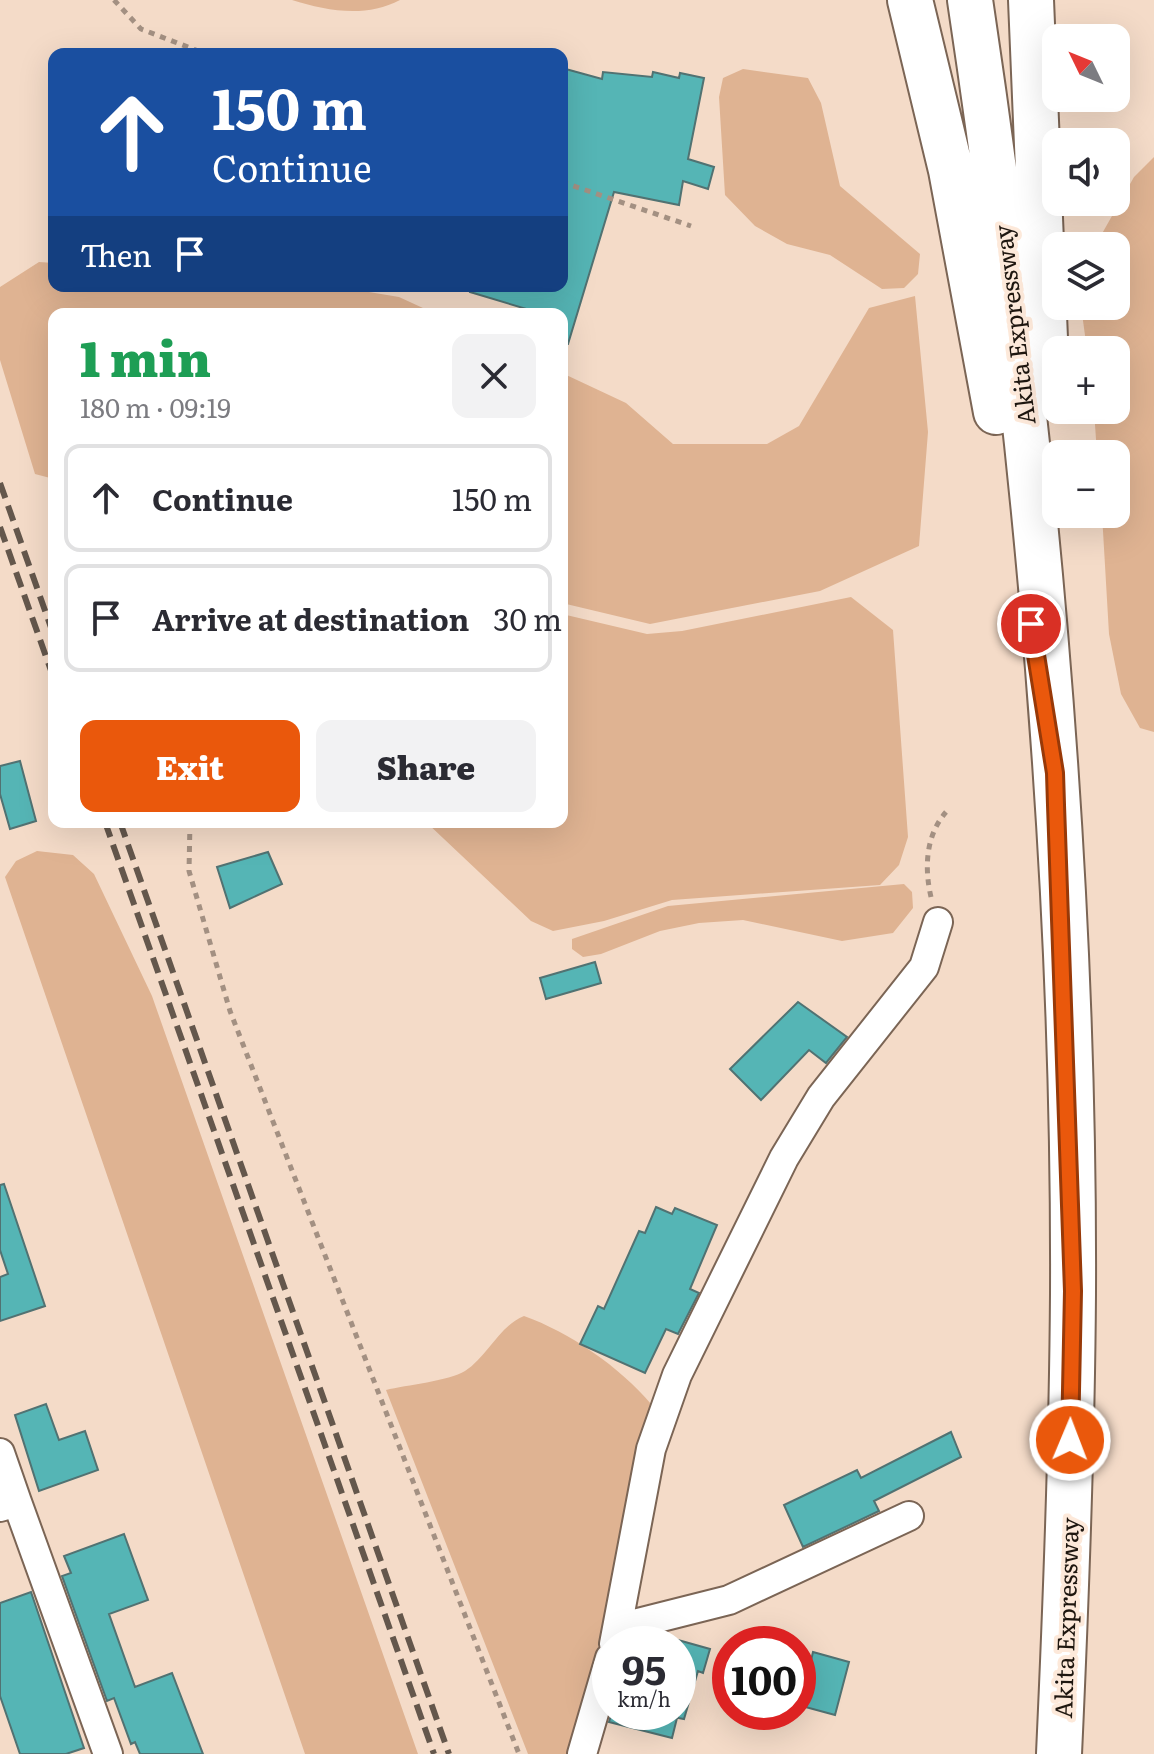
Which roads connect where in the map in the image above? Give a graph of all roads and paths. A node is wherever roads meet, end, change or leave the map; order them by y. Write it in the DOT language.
graph roads {
  1 [pos="114,0"];
  2 [pos="910,0"];
  3 [pos="970,0"];
  4 [pos="1031,0"];
  5 [pos="190,48"];
  6 [pos="568,184"];
  7 [pos="691,226"];
  8 [pos="1055,773"];
  9 [pos="946,812"];
  10 [pos="190,828"];
  11 [pos="938,922"];
  12 [pos="0,1453"];
  13 [pos="9,1504"];
  14 [pos="909,1516"];
  15 [pos="618,1626"];
  16 [pos="647,1626"];
  17 [pos="592,1720"];
  18 [pos="108,1754"];
  19 [pos="519,1754"];
  20 [pos="582,1754"];
  21 [pos="1059,1754"];
  1 -- 5 [label="path"];
  2 -- 8 [label="highway"];
  3 -- 8 [label="highway, Akita Expressway"];
  4 -- 8 [label="highway"];
  6 -- 7 [label="path"];
  8 -- 21 [label="highway, Akita Expressway"];
  9 -- 11 [label="path"];
  10 -- 19 [label="path"];
  11 -- 15 [label="street"];
  12 -- 13 [label="street"];
  13 -- 18 [label="street"];
  14 -- 16 [label="street"];
  17 -- 20 [label="street"];
}
